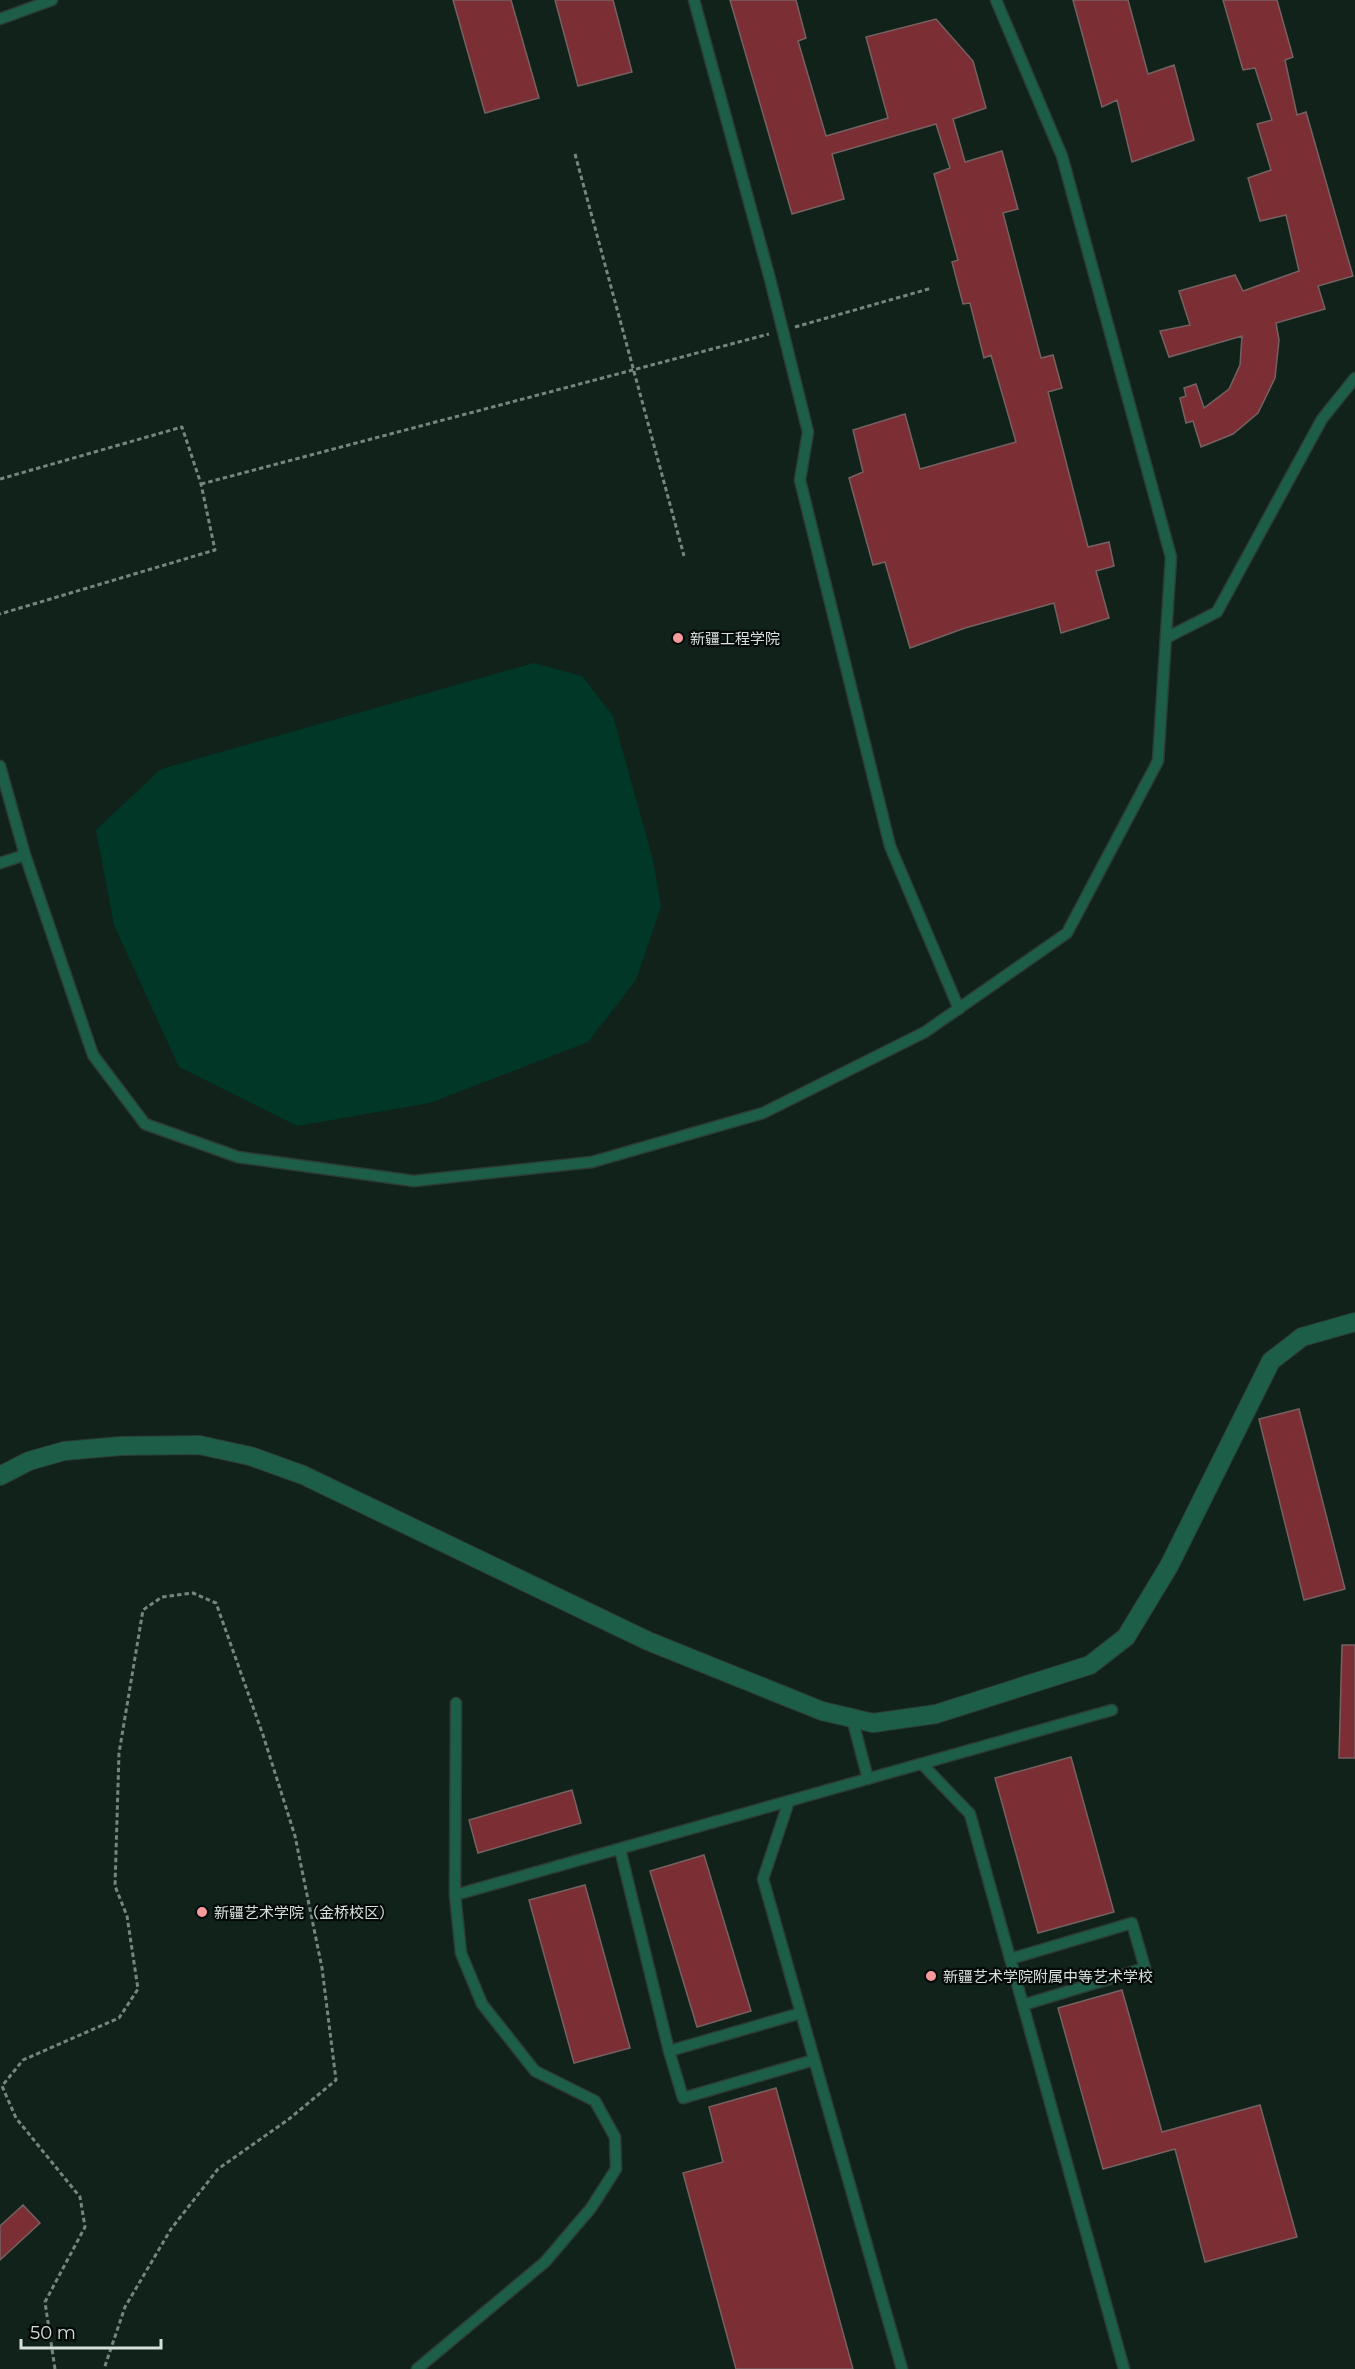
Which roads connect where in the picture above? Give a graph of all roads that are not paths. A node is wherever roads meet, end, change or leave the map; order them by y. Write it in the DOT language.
graph roads {
  1 [pos="52,0"];
  2 [pos="694,0"];
  3 [pos="996,0"];
  4 [pos="0,19"];
  5 [pos="1355,378"];
  6 [pos="1166,638"];
  7 [pos="0,766"];
  8 [pos="25,855"];
  9 [pos="0,863"];
  10 [pos="959,1009"];
  11 [pos="1355,1322"];
  12 [pos="0,1476"];
  13 [pos="456,1703"];
  14 [pos="1112,1710"];
  15 [pos="852,1718"];
  16 [pos="922,1764"];
  17 [pos="868,1779"];
  18 [pos="789,1801"];
  19 [pos="620,1849"];
  20 [pos="454,1895"];
  21 [pos="1010,1959"];
  22 [pos="1023,2005"];
  23 [pos="801,2013"];
  24 [pos="669,2051"];
  25 [pos="814,2060"];
  26 [pos="417,2369"];
  27 [pos="902,2369"];
  28 [pos="1124,2369"];
  1 -- 4 [label="lane"];
  2 -- 10 [label="lane"];
  3 -- 6 [label="lane"];
  5 -- 6 [label="lane"];
  6 -- 10 [label="lane"];
  7 -- 8 [label="lane"];
  8 -- 9 [label="lane"];
  8 -- 10 [label="lane"];
  11 -- 15 [label="street"];
  12 -- 15 [label="street"];
  13 -- 20 [label="lane"];
  14 -- 16 [label="lane"];
  15 -- 17 [label="lane"];
  16 -- 17 [label="lane"];
  16 -- 21 [label="lane"];
  17 -- 18 [label="lane"];
  18 -- 19 [label="lane"];
  18 -- 23 [label="lane"];
  19 -- 20 [label="lane"];
  19 -- 24 [label="lane"];
  20 -- 26 [label="lane"];
  21 -- 22 [label="lane"];
  21 -- 22 [label="lane"];
  22 -- 28 [label="lane"];
  23 -- 24 [label="lane"];
  23 -- 25 [label="lane"];
  24 -- 25 [label="lane"];
  25 -- 27 [label="lane"];
}
